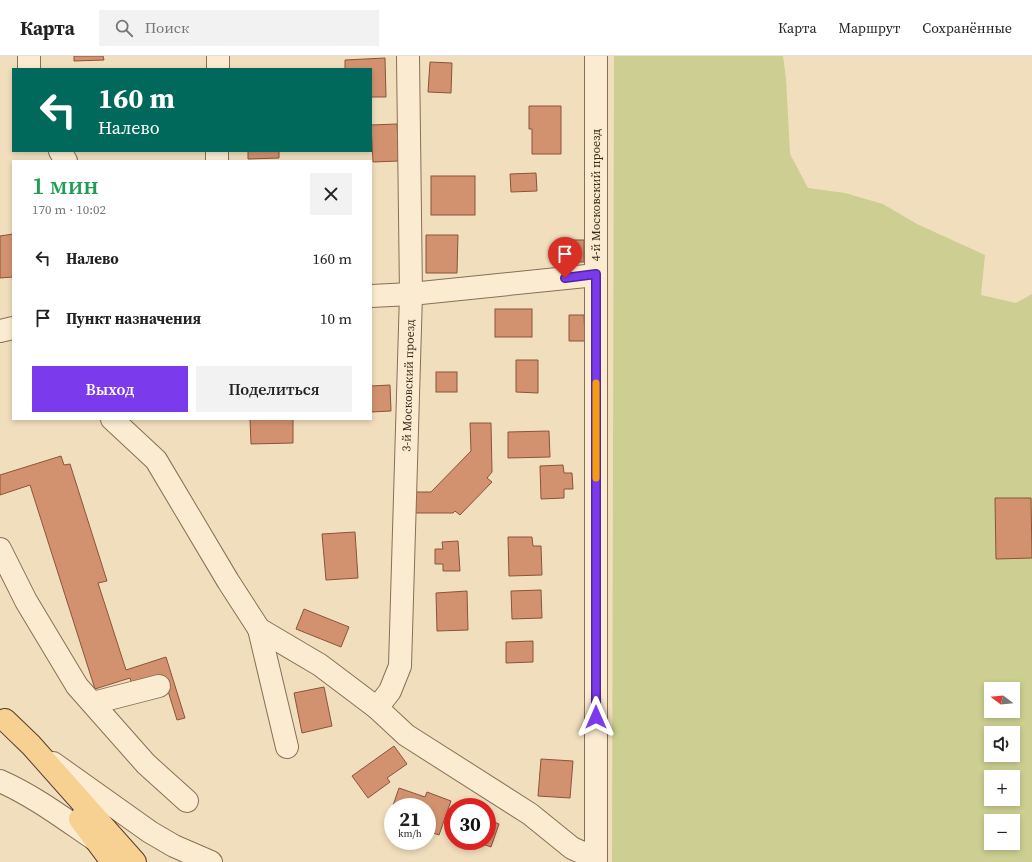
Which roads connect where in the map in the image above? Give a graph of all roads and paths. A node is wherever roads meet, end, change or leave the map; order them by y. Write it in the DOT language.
graph roads {
  1 [pos="29,56"];
  2 [pos="218,56"];
  3 [pos="408,56"];
  4 [pos="596,56"];
  5 [pos="29,68"];
  6 [pos="218,68"];
  7 [pos="596,274"];
  8 [pos="410,294"];
  9 [pos="372,296"];
  10 [pos="12,328"];
  11 [pos="0,331"];
  12 [pos="113,420"];
  13 [pos="0,549"];
  14 [pos="259,629"];
  15 [pos="159,686"];
  16 [pos="93,704"];
  17 [pos="377,708"];
  18 [pos="2,716"];
  19 [pos="31,745"];
  20 [pos="287,747"];
  21 [pos="0,781"];
  22 [pos="187,801"];
  23 [pos="96,840"];
  24 [pos="596,860"];
  25 [pos="112,862"];
  26 [pos="135,862"];
  27 [pos="211,862"];
  1 -- 5 [label="street"];
  2 -- 6 [label="street"];
  3 -- 8 [label="street, 3-й Московский проезд"];
  4 -- 7 [label="street, 4-й Московский проезд"];
  7 -- 8 [label="street"];
  7 -- 24 [label="street, 4-й Московский проезд"];
  8 -- 9 [label="street"];
  8 -- 17 [label="street, 3-й Московский проезд"];
  10 -- 11 [label="street"];
  12 -- 14 [label="street"];
  13 -- 16 [label="street"];
  14 -- 17 [label="street"];
  14 -- 20 [label="street"];
  15 -- 16 [label="street"];
  16 -- 22 [label="street"];
  17 -- 24 [label="street"];
  18 -- 19 [label="main road"];
  18 -- 23 [label="main road"];
  19 -- 26 [label="main road"];
  19 -- 27 [label="street"];
  21 -- 23 [label="street"];
  23 -- 25 [label="main road"];
}
